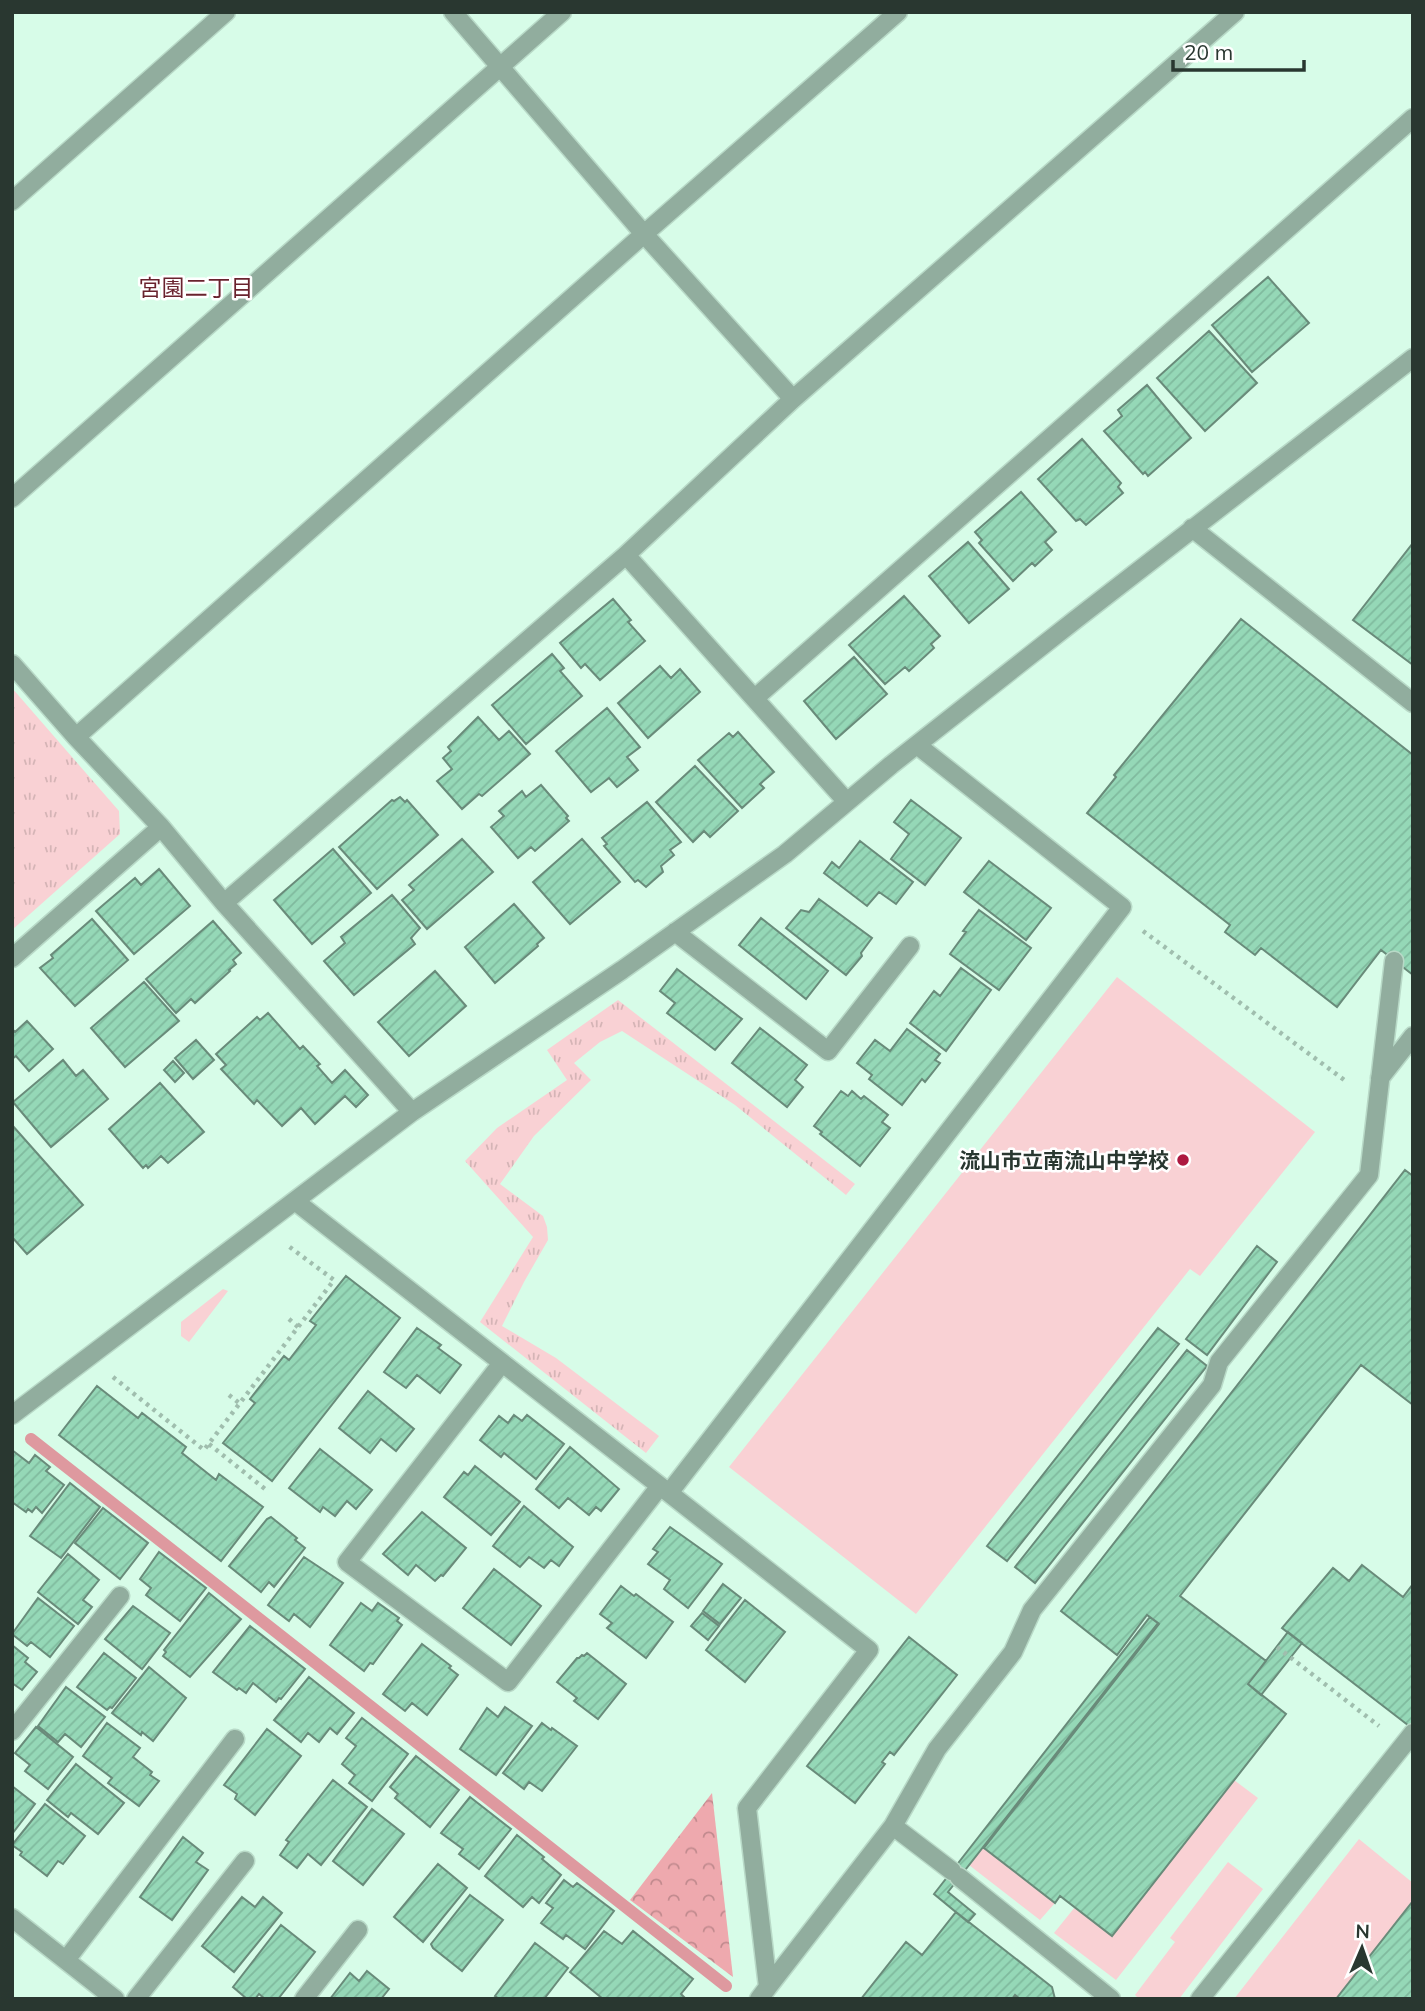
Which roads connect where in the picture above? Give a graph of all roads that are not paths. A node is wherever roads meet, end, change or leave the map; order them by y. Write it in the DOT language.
graph roads {
  1 [pos="226,12"];
  2 [pos="453,12"];
  3 [pos="562,12"];
  4 [pos="898,12"];
  5 [pos="1235,12"];
  6 [pos="500,67"];
  7 [pos="1413,118"];
  8 [pos="12,201"];
  9 [pos="643,234"];
  10 [pos="1413,358"];
  11 [pos="793,399"];
  12 [pos="12,498"];
  13 [pos="1192,528"];
  14 [pos="626,555"];
  15 [pos="12,664"];
  16 [pos="755,698"];
  17 [pos="1413,703"];
  18 [pos="76,737"];
  19 [pos="917,745"];
  20 [pos="847,802"];
  21 [pos="160,827"];
  22 [pos="224,903"];
  23 [pos="675,932"];
  24 [pos="910,946"];
  25 [pos="12,958"];
  26 [pos="1394,961"];
  27 [pos="1413,1036"];
  28 [pos="1380,1078"];
  29 [pos="412,1112"];
  30 [pos="295,1201"];
  31 [pos="502,1363"];
  32 [pos="12,1415"];
  33 [pos="664,1489"];
  34 [pos="120,1596"];
  35 [pos="12,1731"];
  36 [pos="235,1738"];
  37 [pos="1408,1739"];
  38 [pos="893,1826"];
  39 [pos="245,1861"];
  40 [pos="12,1918"];
  41 [pos="358,1930"];
  42 [pos="66,1960"];
  43 [pos="764,1993"];
  44 [pos="115,1999"];
  45 [pos="136,1999"];
  46 [pos="304,1999"];
  47 [pos="1111,1999"];
  48 [pos="1200,1999"];
  1 -- 8 [label="street"];
  2 -- 6 [label="street"];
  3 -- 6 [label="street"];
  4 -- 9 [label="street"];
  5 -- 11 [label="street"];
  6 -- 9 [label="street"];
  6 -- 12 [label="street"];
  7 -- 16 [label="street"];
  9 -- 11 [label="street"];
  9 -- 18 [label="street"];
  10 -- 13 [label="street"];
  11 -- 14 [label="street"];
  13 -- 17 [label="street"];
  13 -- 19 [label="street"];
  14 -- 16 [label="street"];
  14 -- 22 [label="street"];
  15 -- 18 [label="street"];
  16 -- 20 [label="street"];
  18 -- 21 [label="street"];
  19 -- 20 [label="street"];
  19 -- 33 [label="street"];
  20 -- 23 [label="street"];
  21 -- 22 [label="street"];
  21 -- 25 [label="street"];
  22 -- 29 [label="street"];
  23 -- 24 [label="street"];
  23 -- 29 [label="street"];
  26 -- 28 [label="street"];
  27 -- 28 [label="street"];
  28 -- 38 [label="street"];
  29 -- 30 [label="street"];
  30 -- 31 [label="street"];
  30 -- 32 [label="street"];
  31 -- 33 [label="street"];
  31 -- 33 [label="street"];
  33 -- 43 [label="street"];
  34 -- 35 [label="street"];
  36 -- 42 [label="street"];
  37 -- 48 [label="street"];
  38 -- 43 [label="street"];
  38 -- 47 [label="street"];
  39 -- 45 [label="street"];
  40 -- 42 [label="street"];
  41 -- 46 [label="street"];
  42 -- 44 [label="street"];
}
